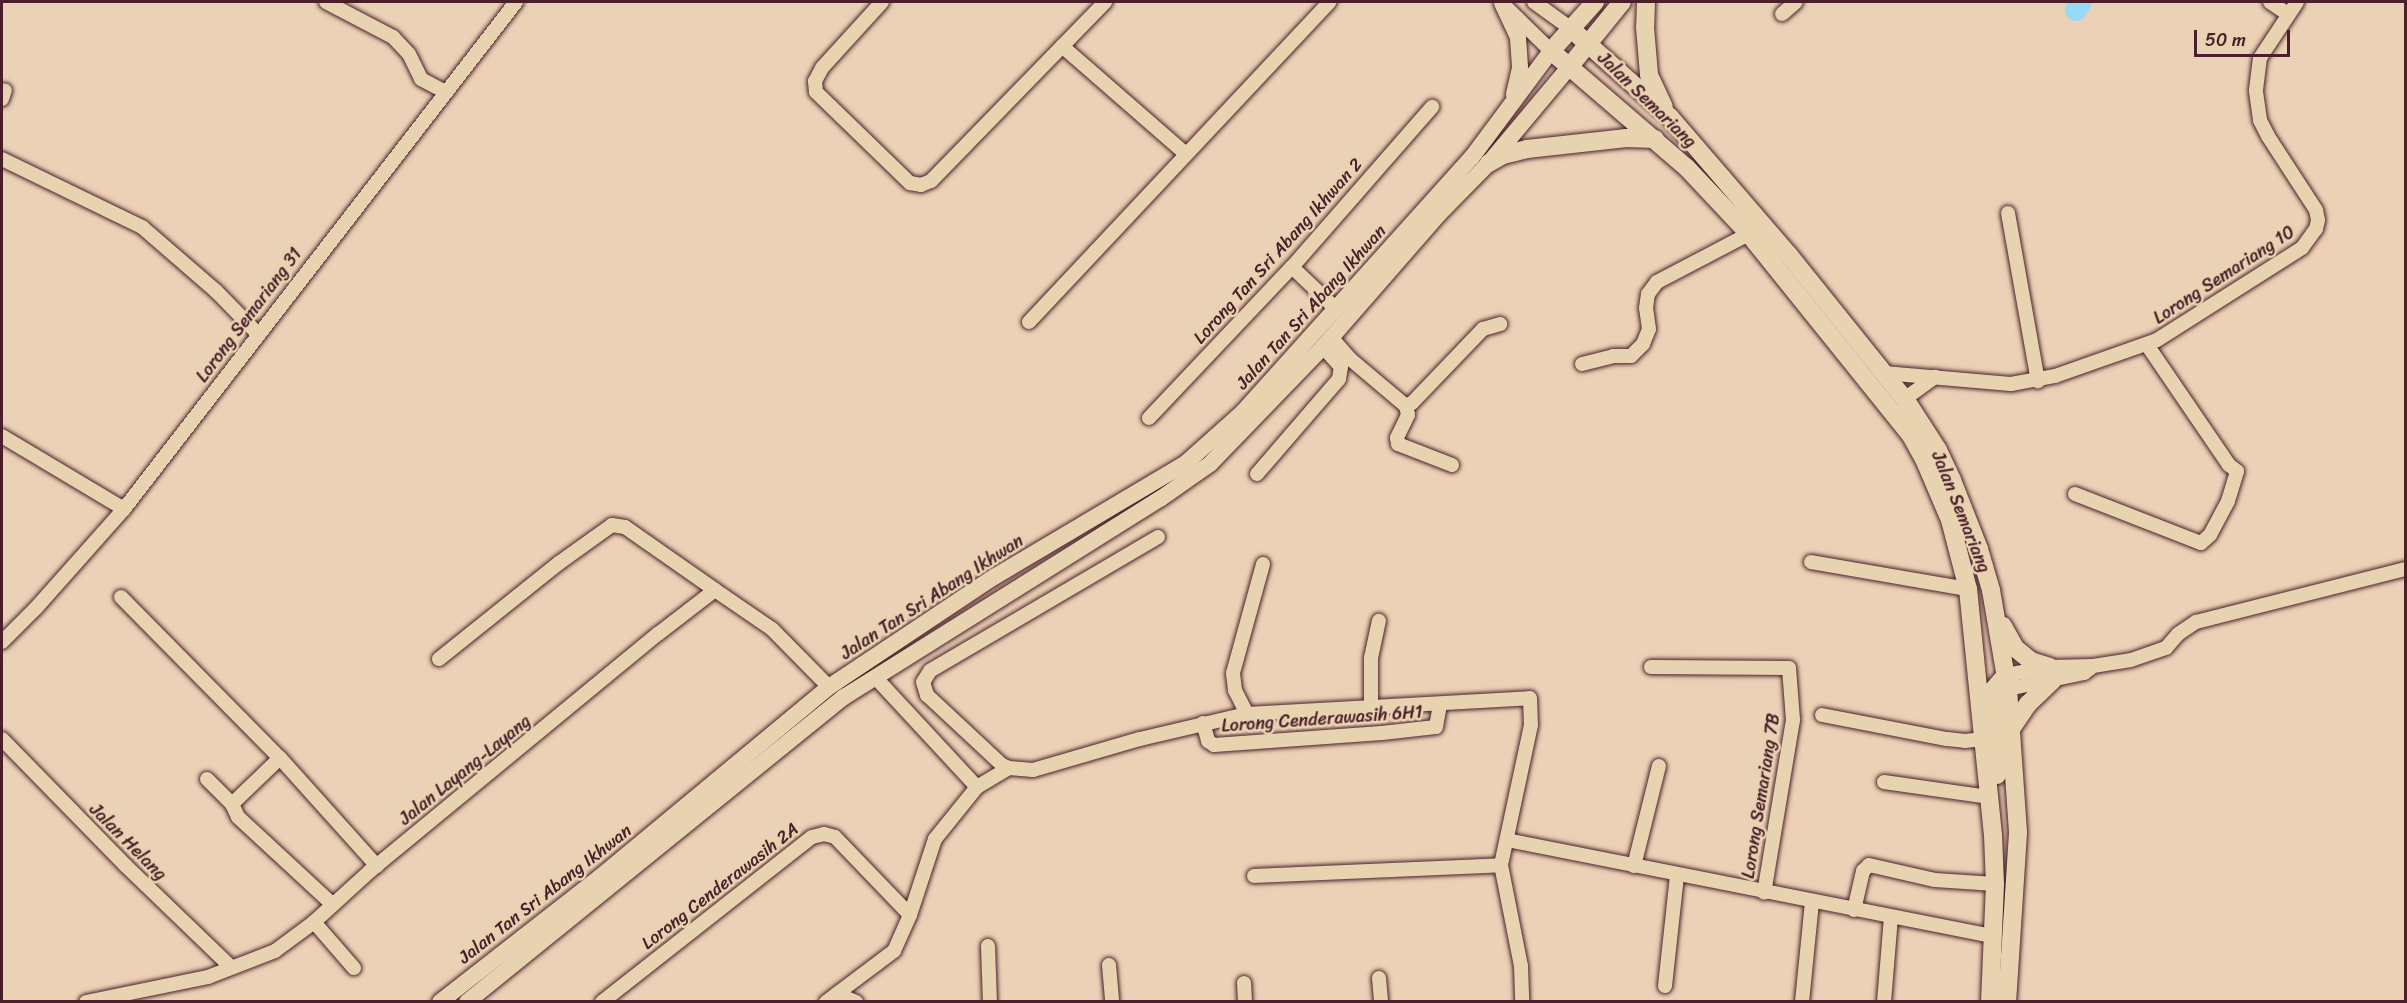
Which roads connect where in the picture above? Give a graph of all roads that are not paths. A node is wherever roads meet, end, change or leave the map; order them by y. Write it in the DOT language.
graph roads {
  1 [pos="326,2"];
  2 [pos="516,2"];
  3 [pos="882,2"];
  4 [pos="1105,2"];
  5 [pos="1330,2"];
  6 [pos="1502,2"];
  7 [pos="1534,2"];
  8 [pos="1595,2"];
  9 [pos="1622,2"];
  10 [pos="1646,2"];
  11 [pos="1796,2"];
  12 [pos="2270,2"];
  13 [pos="2297,2"];
  14 [pos="1782,14"];
  15 [pos="2288,14"];
  16 [pos="1570,28"];
  17 [pos="1587,42"];
  18 [pos="1062,46"];
  19 [pos="1551,51"];
  20 [pos="1570,66"];
  21 [pos="445,92"];
  22 [pos="1511,104"];
  23 [pos="1432,107"];
  24 [pos="1670,117"];
  25 [pos="1655,140"];
  26 [pos="1186,154"];
  27 [pos="2,159"];
  28 [pos="1489,163"];
  29 [pos="1432,212"];
  30 [pos="2008,213"];
  31 [pos="1749,234"];
  32 [pos="1292,267"];
  33 [pos="1335,308"];
  34 [pos="1029,322"];
  35 [pos="1500,324"];
  36 [pos="258,334"];
  37 [pos="1327,342"];
  38 [pos="2147,345"];
  39 [pos="1582,364"];
  40 [pos="1884,373"];
  41 [pos="1935,377"];
  42 [pos="2038,381"];
  43 [pos="1907,402"];
  44 [pos="1406,406"];
  45 [pos="1149,418"];
  46 [pos="2,436"];
  47 [pos="1452,465"];
  48 [pos="1257,474"];
  49 [pos="2075,494"];
  50 [pos="124,508"];
  51 [pos="1158,537"];
  52 [pos="1811,562"];
  53 [pos="1263,564"];
  54 [pos="2406,569"];
  55 [pos="1968,589"];
  56 [pos="715,590"];
  57 [pos="121,597"];
  58 [pos="1998,617"];
  59 [pos="1379,621"];
  60 [pos="2,642"];
  61 [pos="439,659"];
  62 [pos="1651,667"];
  63 [pos="2051,673"];
  64 [pos="875,677"];
  65 [pos="2007,682"];
  66 [pos="830,687"];
  67 [pos="1440,704"];
  68 [pos="1371,708"];
  69 [pos="1247,714"];
  70 [pos="1822,715"];
  71 [pos="1203,723"];
  72 [pos="2012,729"];
  73 [pos="2,739"];
  74 [pos="1985,739"];
  75 [pos="280,758"];
  76 [pos="1659,765"];
  77 [pos="1009,768"];
  78 [pos="207,779"];
  79 [pos="1884,782"];
  80 [pos="977,787"];
  81 [pos="1990,794"];
  82 [pos="232,804"];
  83 [pos="1507,840"];
  84 [pos="1501,865"];
  85 [pos="377,866"];
  86 [pos="1634,866"];
  87 [pos="1677,875"];
  88 [pos="1254,876"];
  89 [pos="1995,884"];
  90 [pos="1764,893"];
  91 [pos="1812,902"];
  92 [pos="332,904"];
  93 [pos="1854,910"];
  94 [pos="910,915"];
  95 [pos="1891,917"];
  96 [pos="314,922"];
  97 [pos="1993,936"];
  98 [pos="988,945"];
  99 [pos="1109,964"];
  100 [pos="231,967"];
  101 [pos="354,968"];
  102 [pos="1380,978"];
  103 [pos="1244,983"];
  104 [pos="1665,986"];
  105 [pos="831,998"];
  106 [pos="86,1002"];
  107 [pos="440,1002"];
  108 [pos="466,1002"];
  109 [pos="602,1002"];
  110 [pos="856,1002"];
  111 [pos="990,1002"];
  112 [pos="1112,1002"];
  113 [pos="1245,1002"];
  114 [pos="1381,1002"];
  115 [pos="1522,1002"];
  116 [pos="1802,1002"];
  117 [pos="1884,1002"];
  118 [pos="1990,1002"];
  119 [pos="2007,1002"];
  1 -- 21 [label="street"];
  2 -- 21 [label="street, Lorong Semariang 31"];
  3 -- 18 [label="street"];
  4 -- 18 [label="street"];
  5 -- 26 [label="street"];
  6 -- 19 [label="street"];
  6 -- 22 [label="street"];
  7 -- 16 [label="street"];
  8 -- 16 [label="main road"];
  9 -- 17 [label="main road"];
  10 -- 24 [label="main road"];
  11 -- 14 [label="street"];
  12 -- 15 [label="street"];
  13 -- 15 [label="street, Lorong Semariang 10"];
  15 -- 38 [label="street, Lorong Semariang 10"];
  16 -- 17 [label="main road, Jalan Semariang"];
  16 -- 19 [label="main road"];
  17 -- 20 [label="main road"];
  17 -- 24 [label="main road, Jalan Semariang"];
  18 -- 26 [label="street"];
  19 -- 20 [label="main road, Jalan Semariang"];
  19 -- 22 [label="street"];
  20 -- 25 [label="main road, Jalan Semariang"];
  20 -- 28 [label="street"];
  21 -- 36 [label="street, Lorong Semariang 31"];
  22 -- 29 [label="street"];
  23 -- 32 [label="street, Lorong Tan Sri Abang Ikhwan 2"];
  24 -- 40 [label="main road, Jalan Semariang"];
  25 -- 28 [label="main road"];
  25 -- 31 [label="main road, Jalan Semariang"];
  26 -- 34 [label="street"];
  27 -- 36 [label="street"];
  28 -- 29 [label="street"];
  29 -- 33 [label="street, Jalan Tan Sri Abang Ikhwan"];
  29 -- 37 [label="street, Jalan Tan Sri Abang Ikhwan"];
  30 -- 42 [label="street"];
  31 -- 39 [label="street"];
  31 -- 55 [label="main road, Jalan Semariang"];
  32 -- 33 [label="street"];
  32 -- 45 [label="street, Lorong Tan Sri Abang Ikhwan 2"];
  33 -- 66 [label="street, Jalan Tan Sri Abang Ikhwan"];
  35 -- 44 [label="street"];
  36 -- 50 [label="street, Lorong Semariang 31"];
  37 -- 44 [label="street"];
  37 -- 48 [label="street"];
  37 -- 64 [label="street, Jalan Tan Sri Abang Ikhwan"];
  38 -- 42 [label="street, Lorong Semariang 10"];
  38 -- 49 [label="street"];
  40 -- 41 [label="street, Lorong Semariang 10"];
  40 -- 43 [label="main road, Jalan Semariang"];
  41 -- 42 [label="street, Lorong Semariang 10"];
  41 -- 43 [label="street"];
  43 -- 58 [label="main road, Jalan Semariang"];
  44 -- 47 [label="street"];
  46 -- 50 [label="street"];
  50 -- 60 [label="street, Lorong Semariang 31"];
  51 -- 77 [label="street"];
  52 -- 55 [label="street"];
  53 -- 69 [label="street"];
  54 -- 63 [label="street"];
  55 -- 74 [label="main road, Jalan Semariang"];
  56 -- 61 [label="street"];
  56 -- 66 [label="street"];
  56 -- 85 [label="street, Jalan Layang-Layang"];
  57 -- 75 [label="street"];
  58 -- 63 [label="main road"];
  58 -- 65 [label="main road, Jalan Semariang"];
  59 -- 68 [label="street"];
  62 -- 90 [label="street, Lorong Semariang 7B"];
  63 -- 65 [label="street"];
  63 -- 72 [label="main road"];
  64 -- 80 [label="street"];
  64 -- 108 [label="street, Jalan Tan Sri Abang Ikhwan"];
  65 -- 72 [label="main road, Jalan Semariang"];
  65 -- 81 [label="main road"];
  66 -- 107 [label="street, Jalan Tan Sri Abang Ikhwan"];
  67 -- 68 [label="street"];
  67 -- 71 [label="street, Lorong Cenderawasih 6H1"];
  67 -- 83 [label="street"];
  68 -- 69 [label="street"];
  69 -- 71 [label="street"];
  70 -- 74 [label="street"];
  71 -- 77 [label="street"];
  72 -- 119 [label="main road, Jalan Semariang"];
  73 -- 100 [label="street, Jalan Helang"];
  74 -- 81 [label="main road, Jalan Semariang"];
  75 -- 82 [label="street"];
  75 -- 85 [label="street"];
  76 -- 86 [label="street"];
  77 -- 80 [label="street"];
  78 -- 82 [label="street"];
  79 -- 81 [label="street"];
  80 -- 94 [label="street"];
  81 -- 89 [label="main road, Jalan Semariang"];
  82 -- 92 [label="street"];
  83 -- 84 [label="street"];
  83 -- 86 [label="street"];
  84 -- 88 [label="street"];
  84 -- 115 [label="street"];
  85 -- 92 [label="street, Jalan Layang-Layang"];
  86 -- 87 [label="street"];
  87 -- 90 [label="street"];
  87 -- 104 [label="street"];
  89 -- 93 [label="street"];
  89 -- 97 [label="main road, Jalan Semariang"];
  90 -- 91 [label="street"];
  91 -- 93 [label="street"];
  91 -- 116 [label="street"];
  92 -- 96 [label="street, Jalan Layang-Layang"];
  93 -- 95 [label="street"];
  94 -- 105 [label="street"];
  94 -- 109 [label="street, Lorong Cenderawasih 2A"];
  95 -- 97 [label="street"];
  95 -- 117 [label="street"];
  96 -- 100 [label="street, Jalan Layang-Layang"];
  96 -- 101 [label="street"];
  97 -- 118 [label="main road, Jalan Semariang"];
  98 -- 111 [label="street"];
  99 -- 112 [label="street"];
  100 -- 106 [label="street, Jalan Layang-Layang"];
  102 -- 114 [label="street"];
  103 -- 113 [label="street"];
  105 -- 110 [label="street"];
}
